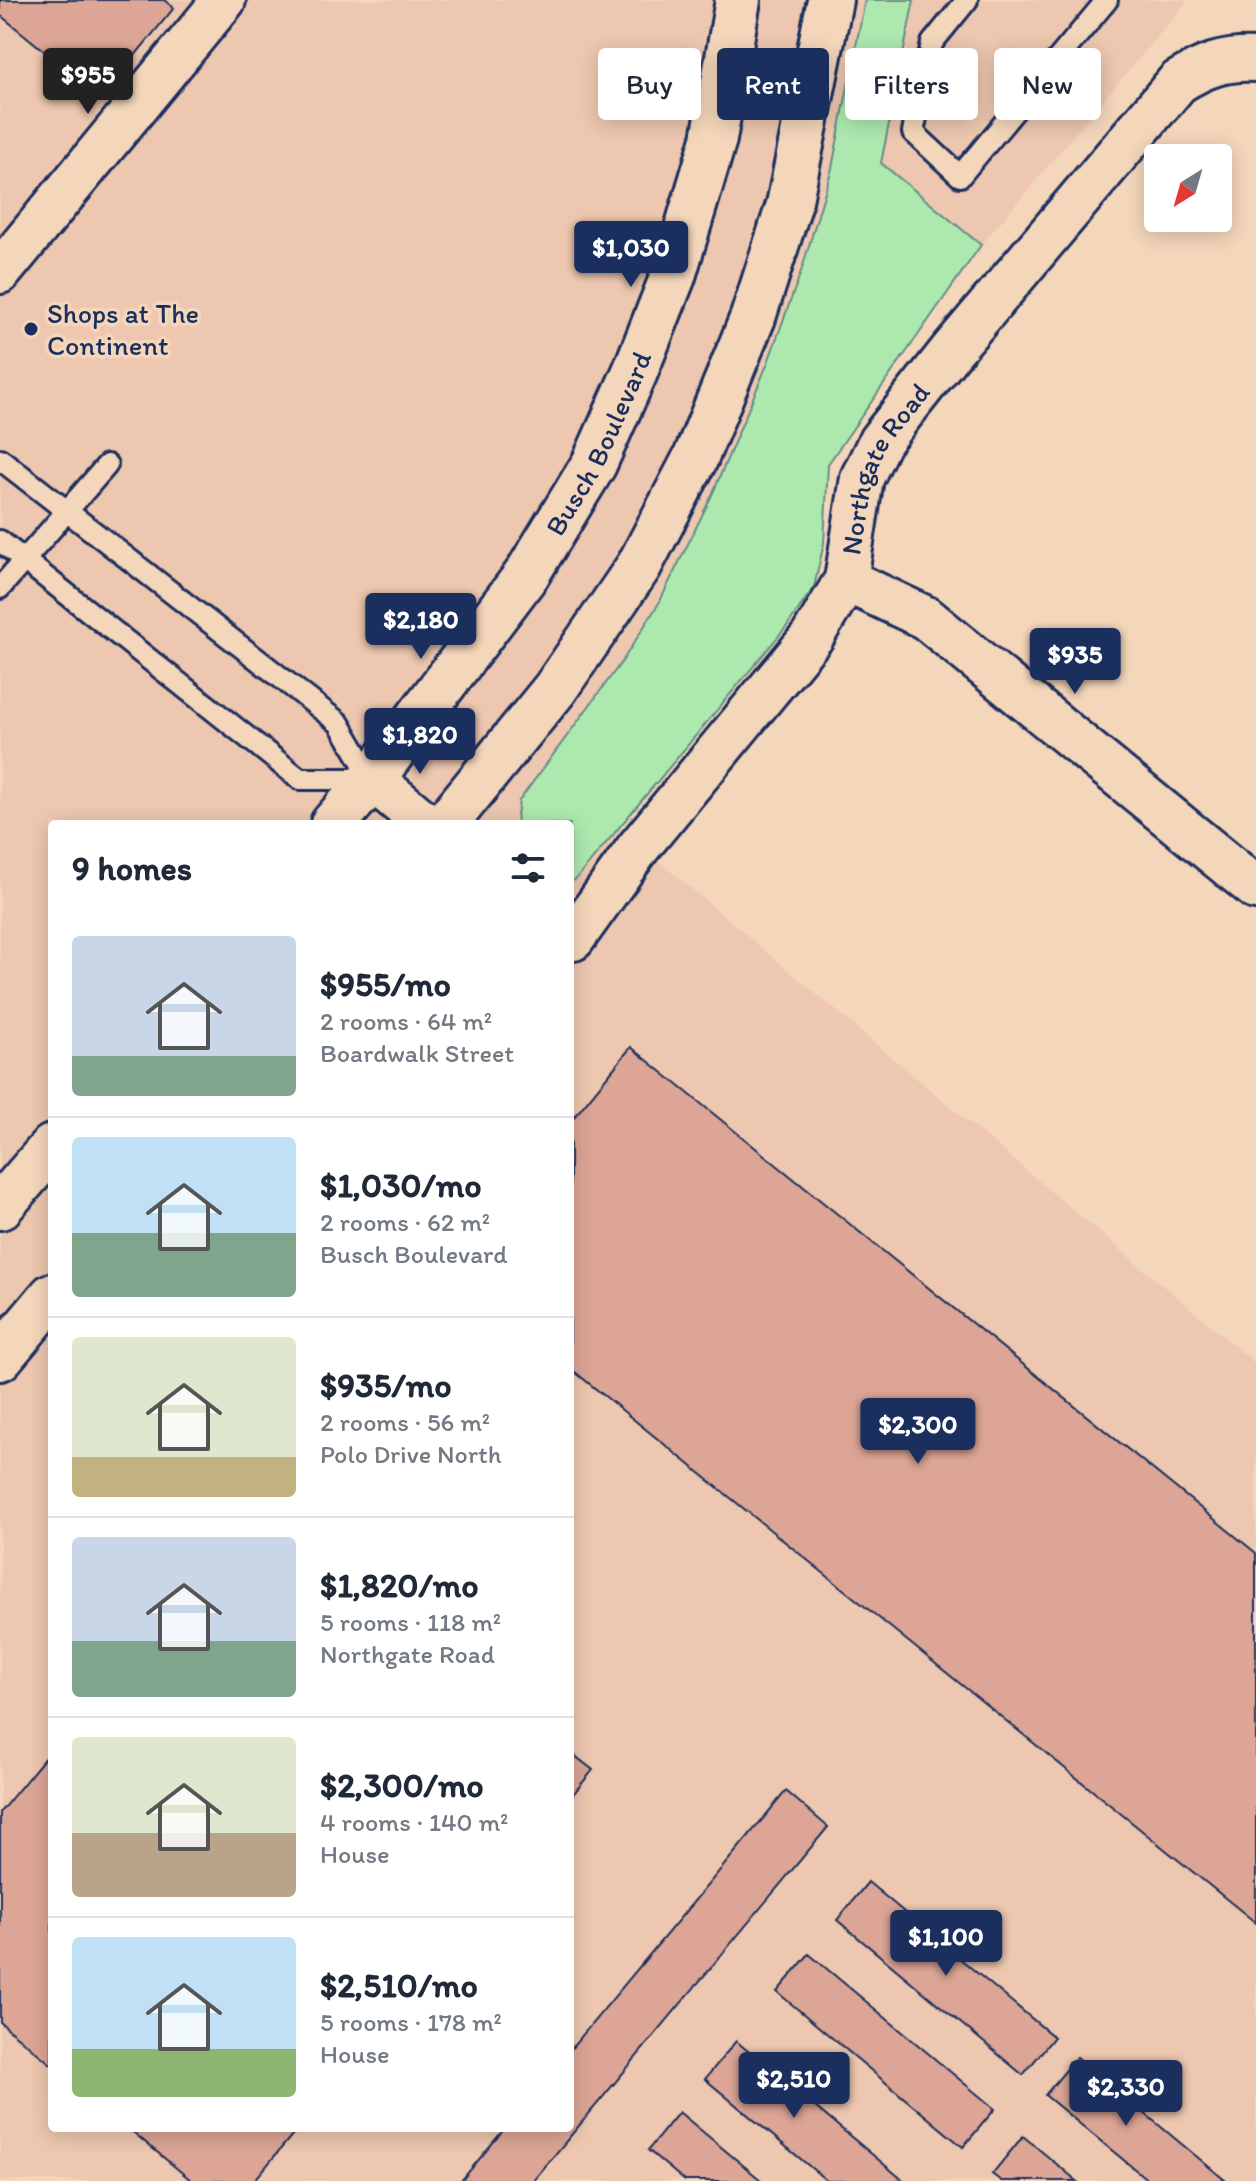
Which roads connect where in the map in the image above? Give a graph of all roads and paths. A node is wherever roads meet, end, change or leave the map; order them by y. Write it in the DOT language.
graph roads {
  1 [pos="224,0"];
  2 [pos="738,0"];
  3 [pos="830,0"];
  4 [pos="967,0"];
  5 [pos="1107,0"];
  6 [pos="1256,60"];
  7 [pos="0,272"];
  8 [pos="0,459"];
  9 [pos="107,465"];
  10 [pos="66,512"];
  11 [pos="0,541"];
  12 [pos="24,562"];
  13 [pos="846,580"];
  14 [pos="0,588"];
  15 [pos="372,779"];
  16 [pos="336,820"];
  17 [pos="421,820"];
  18 [pos="448,820"];
  19 [pos="1256,888"];
  20 [pos="574,938"];
  21 [pos="48,1152"];
  22 [pos="0,1207"];
  23 [pos="48,1301"];
  24 [pos="0,1358"];
  1 -- 7 [label="street"];
  2 -- 15 [label="main road, Busch Boulevard"];
  3 -- 18 [label="main road"];
  4 -- 5 [label="lane"];
  6 -- 13 [label="street, Northgate Road"];
  8 -- 10 [label="lane"];
  9 -- 10 [label="lane"];
  10 -- 12 [label="lane"];
  10 -- 15 [label="lane"];
  11 -- 12 [label="lane"];
  12 -- 14 [label="lane"];
  12 -- 15 [label="lane"];
  13 -- 19 [label="street"];
  13 -- 20 [label="street, Northgate Road"];
  15 -- 16 [label="main road, Busch Boulevard"];
  15 -- 17 [label="street"];
  21 -- 22 [label="main road"];
  23 -- 24 [label="main road"];
}
